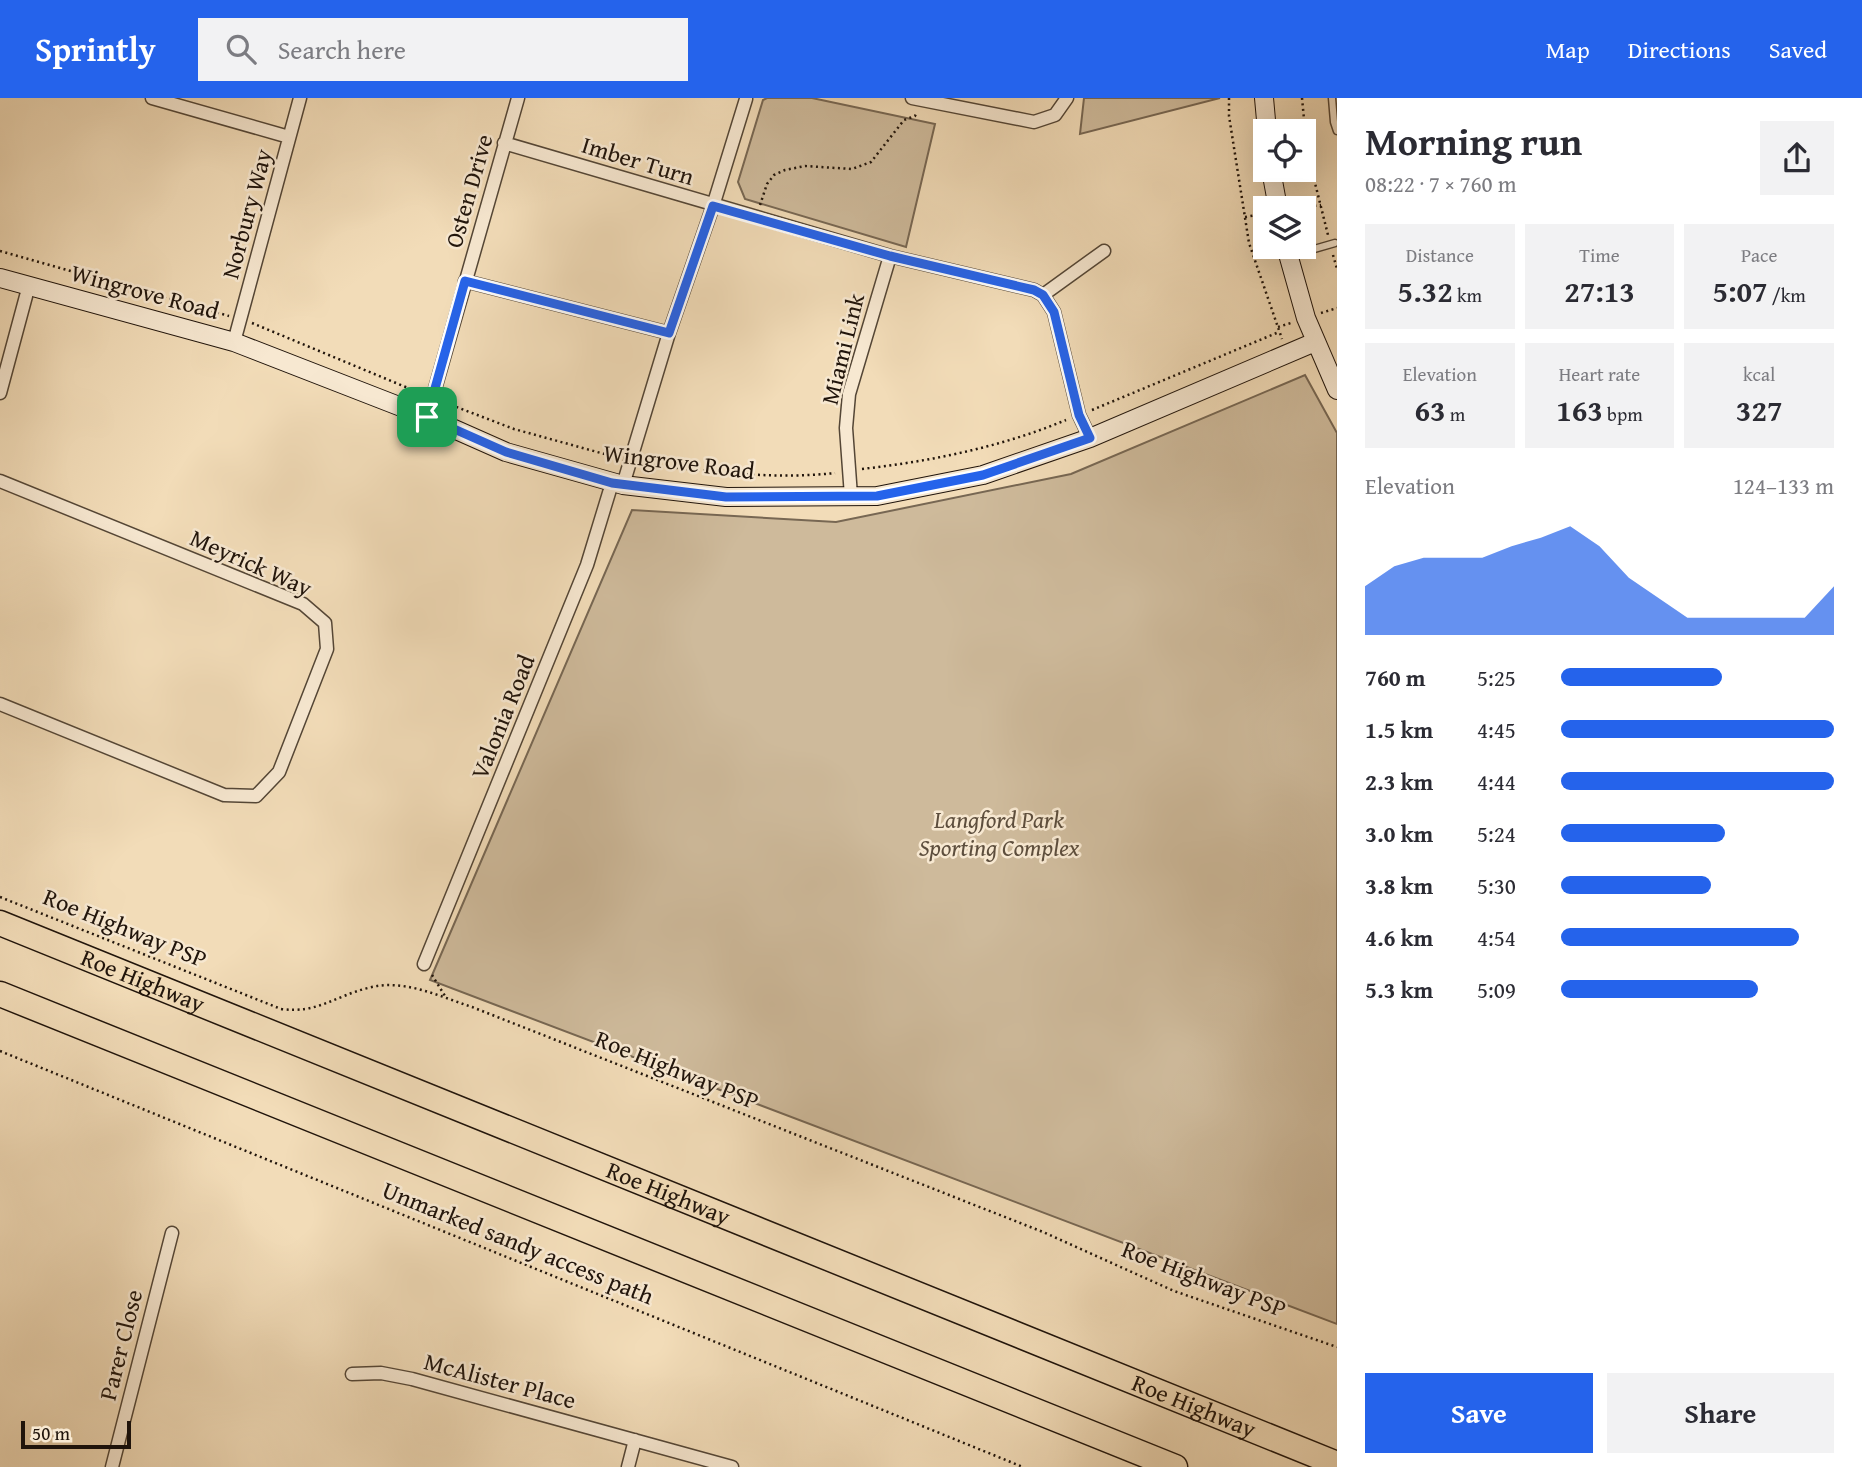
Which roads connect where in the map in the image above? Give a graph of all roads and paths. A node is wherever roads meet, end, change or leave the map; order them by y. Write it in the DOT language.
graph roads {
  1 [pos="152,98"];
  2 [pos="300,98"];
  3 [pos="518,98"];
  4 [pos="915,98"];
  5 [pos="1066,98"];
  6 [pos="1229,98"];
  7 [pos="1264,98"];
  8 [pos="1302,98"];
  9 [pos="1332,98"];
  10 [pos="746,99"];
  11 [pos="1266,119"];
  12 [pos="1337,131"];
  13 [pos="289,137"];
  14 [pos="504,143"];
  15 [pos="1321,205"];
  16 [pos="713,206"];
  17 [pos="1316,206"];
  18 [pos="1253,216"];
  19 [pos="756,217"];
  20 [pos="1245,217"];
  21 [pos="1333,244"];
  22 [pos="1316,247"];
  23 [pos="1104,251"];
  24 [pos="890,256"];
  25 [pos="1289,259"];
  26 [pos="1337,269"];
  27 [pos="0,278"];
  28 [pos="465,281"];
  29 [pos="29,285"];
  30 [pos="1043,295"];
  31 [pos="669,333"];
  32 [pos="234,342"];
  33 [pos="1283,342"];
  34 [pos="1315,342"];
  35 [pos="1337,390"];
  36 [pos="0,394"];
  37 [pos="427,417"];
  38 [pos="1090,438"];
  39 [pos="0,481"];
  40 [pos="617,484"];
  41 [pos="851,496"];
  42 [pos="0,704"];
  43 [pos="0,897"];
  44 [pos="0,923"];
  45 [pos="424,964"];
  46 [pos="0,994"];
  47 [pos="446,999"];
  48 [pos="0,1051"];
  49 [pos="172,1233"];
  50 [pos="1337,1347"];
  51 [pos="352,1374"];
  52 [pos="635,1440"];
  53 [pos="1337,1464"];
  54 [pos="112,1467"];
  55 [pos="628,1467"];
  56 [pos="732,1467"];
  57 [pos="1023,1467"];
  58 [pos="1175,1467"];
  1 -- 13 [label="street, Norbury Way"];
  2 -- 13 [label="street, Norbury Way"];
  3 -- 14 [label="street, Osten Drive"];
  4 -- 5 [label="street"];
  4 -- 19 [label="path"];
  6 -- 20 [label="path"];
  7 -- 11 [label="street"];
  8 -- 15 [label="path"];
  9 -- 12 [label="lane"];
  10 -- 16 [label="street, Valonia Road"];
  13 -- 32 [label="street, Norbury Way"];
  14 -- 16 [label="street, Imber Turn"];
  14 -- 28 [label="street, Osten Drive"];
  15 -- 17 [label="path"];
  15 -- 21 [label="path"];
  16 -- 19 [label="street, Imber Turn"];
  16 -- 31 [label="street, Valonia Road"];
  18 -- 20 [label="path"];
  19 -- 24 [label="street, Imber Turn"];
  20 -- 33 [label="path"];
  21 -- 22 [label="lane"];
  21 -- 26 [label="path"];
  23 -- 30 [label="street"];
  24 -- 30 [label="street, Imber Turn"];
  24 -- 41 [label="street, Miami Link"];
  25 -- 34 [label="street"];
  27 -- 29 [label="street, Wingrove Road"];
  28 -- 31 [label="street"];
  28 -- 37 [label="street, Osten Drive"];
  29 -- 32 [label="street, Wingrove Road"];
  29 -- 36 [label="street"];
  30 -- 38 [label="street"];
  31 -- 40 [label="street, Valonia Road"];
  32 -- 37 [label="street, Wingrove Road"];
  34 -- 35 [label="street"];
  34 -- 38 [label="street, Wingrove Road"];
  37 -- 40 [label="street, Wingrove Road"];
  38 -- 41 [label="street, Wingrove Road"];
  39 -- 42 [label="street, Meyrick Way"];
  40 -- 41 [label="street, Wingrove Road"];
  40 -- 45 [label="street, Valonia Road"];
  43 -- 47 [label="path, Roe Highway PSP"];
  44 -- 53 [label="highway, Roe Highway"];
  45 -- 47 [label="path"];
  46 -- 58 [label="highway"];
  47 -- 50 [label="path, Roe Highway PSP"];
  48 -- 57 [label="path, Unmarked sandy access path"];
  49 -- 54 [label="street, Parer Close"];
  51 -- 52 [label="street, McAlister Place"];
  52 -- 55 [label="street"];
  52 -- 56 [label="street, McAlister Place"];
}
